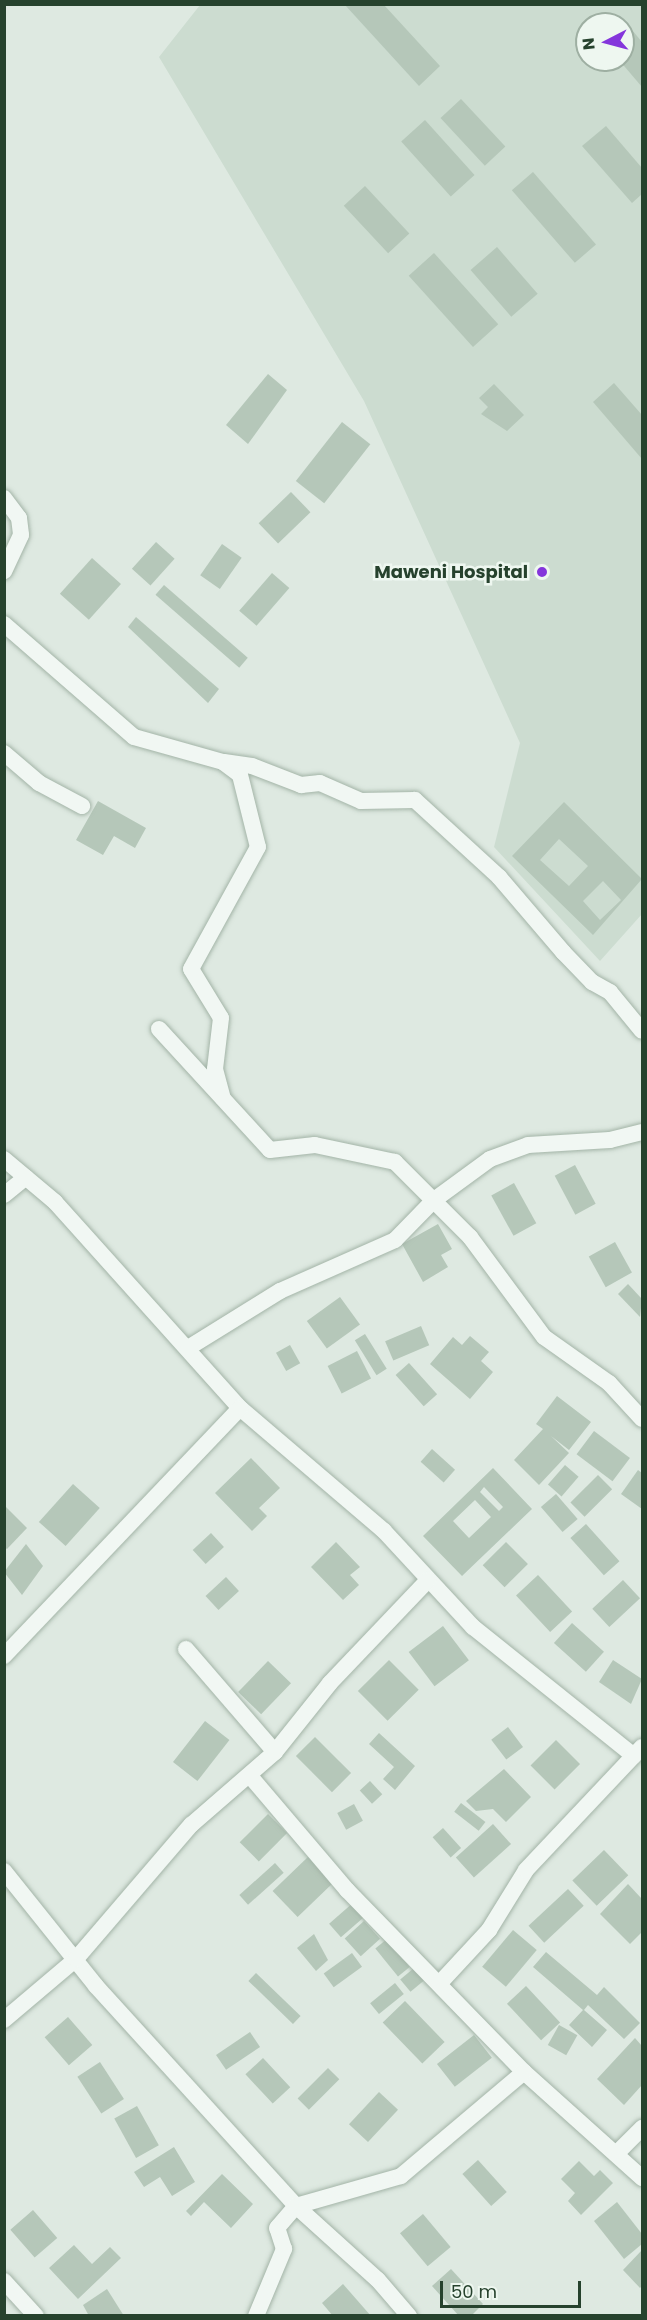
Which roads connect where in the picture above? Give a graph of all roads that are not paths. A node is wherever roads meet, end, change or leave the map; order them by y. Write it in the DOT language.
graph roads {
  1 [pos="4,498"];
  2 [pos="5,572"];
  3 [pos="4,624"];
  4 [pos="4,753"];
  5 [pos="223,762"];
  6 [pos="82,806"];
  7 [pos="159,1029"];
  8 [pos="642,1031"];
  9 [pos="225,1103"];
  10 [pos="642,1132"];
  11 [pos="4,1159"];
  12 [pos="26,1177"];
  13 [pos="4,1195"];
  14 [pos="434,1200"];
  15 [pos="188,1348"];
  16 [pos="240,1408"];
  17 [pos="642,1419"];
  18 [pos="428,1580"];
  19 [pos="186,1648"];
  20 [pos="4,1656"];
  21 [pos="275,1752"];
  22 [pos="638,1752"];
  23 [pos="250,1776"];
  24 [pos="4,1870"];
  25 [pos="76,1959"];
  26 [pos="439,1984"];
  27 [pos="7,2012"];
  28 [pos="524,2072"];
  29 [pos="642,2128"];
  30 [pos="619,2151"];
  31 [pos="642,2178"];
  32 [pos="296,2206"];
  33 [pos="4,2281"];
  34 [pos="36,2316"];
  35 [pos="256,2316"];
  36 [pos="409,2316"];
  1 -- 2 [label="street"];
  3 -- 5 [label="street"];
  4 -- 6 [label="street"];
  5 -- 8 [label="street"];
  5 -- 9 [label="street"];
  7 -- 9 [label="street"];
  9 -- 14 [label="street"];
  10 -- 14 [label="street"];
  11 -- 12 [label="street"];
  12 -- 13 [label="street"];
  12 -- 15 [label="street"];
  14 -- 15 [label="street"];
  14 -- 17 [label="street"];
  15 -- 16 [label="street"];
  16 -- 18 [label="street"];
  16 -- 20 [label="street"];
  18 -- 21 [label="street"];
  18 -- 22 [label="street"];
  19 -- 21 [label="street"];
  21 -- 23 [label="street"];
  22 -- 26 [label="street"];
  23 -- 25 [label="street"];
  23 -- 26 [label="street"];
  24 -- 25 [label="street"];
  25 -- 27 [label="street"];
  25 -- 32 [label="street"];
  26 -- 28 [label="street"];
  28 -- 30 [label="street"];
  28 -- 32 [label="street"];
  29 -- 30 [label="street"];
  30 -- 31 [label="street"];
  32 -- 35 [label="street"];
  32 -- 36 [label="street"];
  33 -- 34 [label="street"];
}
